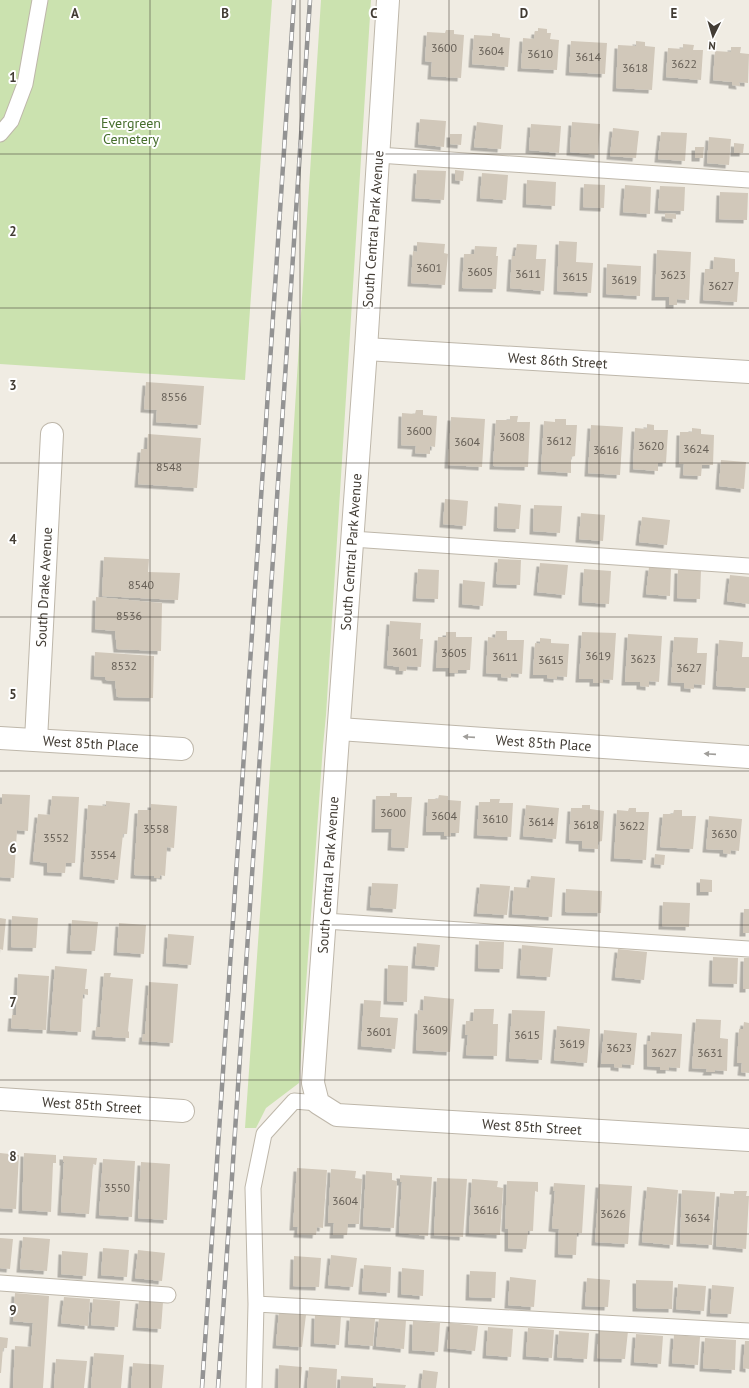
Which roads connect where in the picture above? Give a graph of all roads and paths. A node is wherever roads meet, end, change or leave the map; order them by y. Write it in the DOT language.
graph roads {
  1 [pos="40,0"];
  2 [pos="388,0"];
  3 [pos="0,134"];
  4 [pos="378,155"];
  5 [pos="749,180"];
  6 [pos="366,349"];
  7 [pos="749,372"];
  8 [pos="52,434"];
  9 [pos="352,539"];
  10 [pos="749,566"];
  11 [pos="339,728"];
  12 [pos="0,738"];
  13 [pos="36,740"];
  14 [pos="182,749"];
  15 [pos="749,757"];
  16 [pos="325,921"];
  17 [pos="749,949"];
  18 [pos="0,1099"];
  19 [pos="318,1103"];
  20 [pos="183,1111"];
  21 [pos="749,1140"];
  22 [pos="0,1284"];
  23 [pos="168,1294"];
  24 [pos="256,1304"];
  25 [pos="749,1331"];
  26 [pos="254,1388"];
  1 -- 3 [label="lane"];
  2 -- 4 [label="street, South Central Park Avenue"];
  4 -- 5 [label="lane"];
  4 -- 6 [label="street, South Central Park Avenue"];
  6 -- 7 [label="street, West 86th Street"];
  6 -- 9 [label="street, South Central Park Avenue"];
  8 -- 13 [label="street, South Drake Avenue"];
  9 -- 10 [label="lane"];
  9 -- 11 [label="street, South Central Park Avenue"];
  15 -- 11 [label="street, West 85th Place, one-way"];
  11 -- 16 [label="street, South Central Park Avenue"];
  12 -- 13 [label="street, West 85th Place"];
  13 -- 14 [label="street, West 85th Place"];
  16 -- 17 [label="lane"];
  16 -- 19 [label="street, South Central Park Avenue"];
  18 -- 20 [label="street, West 85th Street"];
  19 -- 21 [label="street, West 85th Street"];
  19 -- 24 [label="lane"];
  22 -- 23 [label="lane"];
  24 -- 25 [label="lane"];
  24 -- 26 [label="lane"];
}
